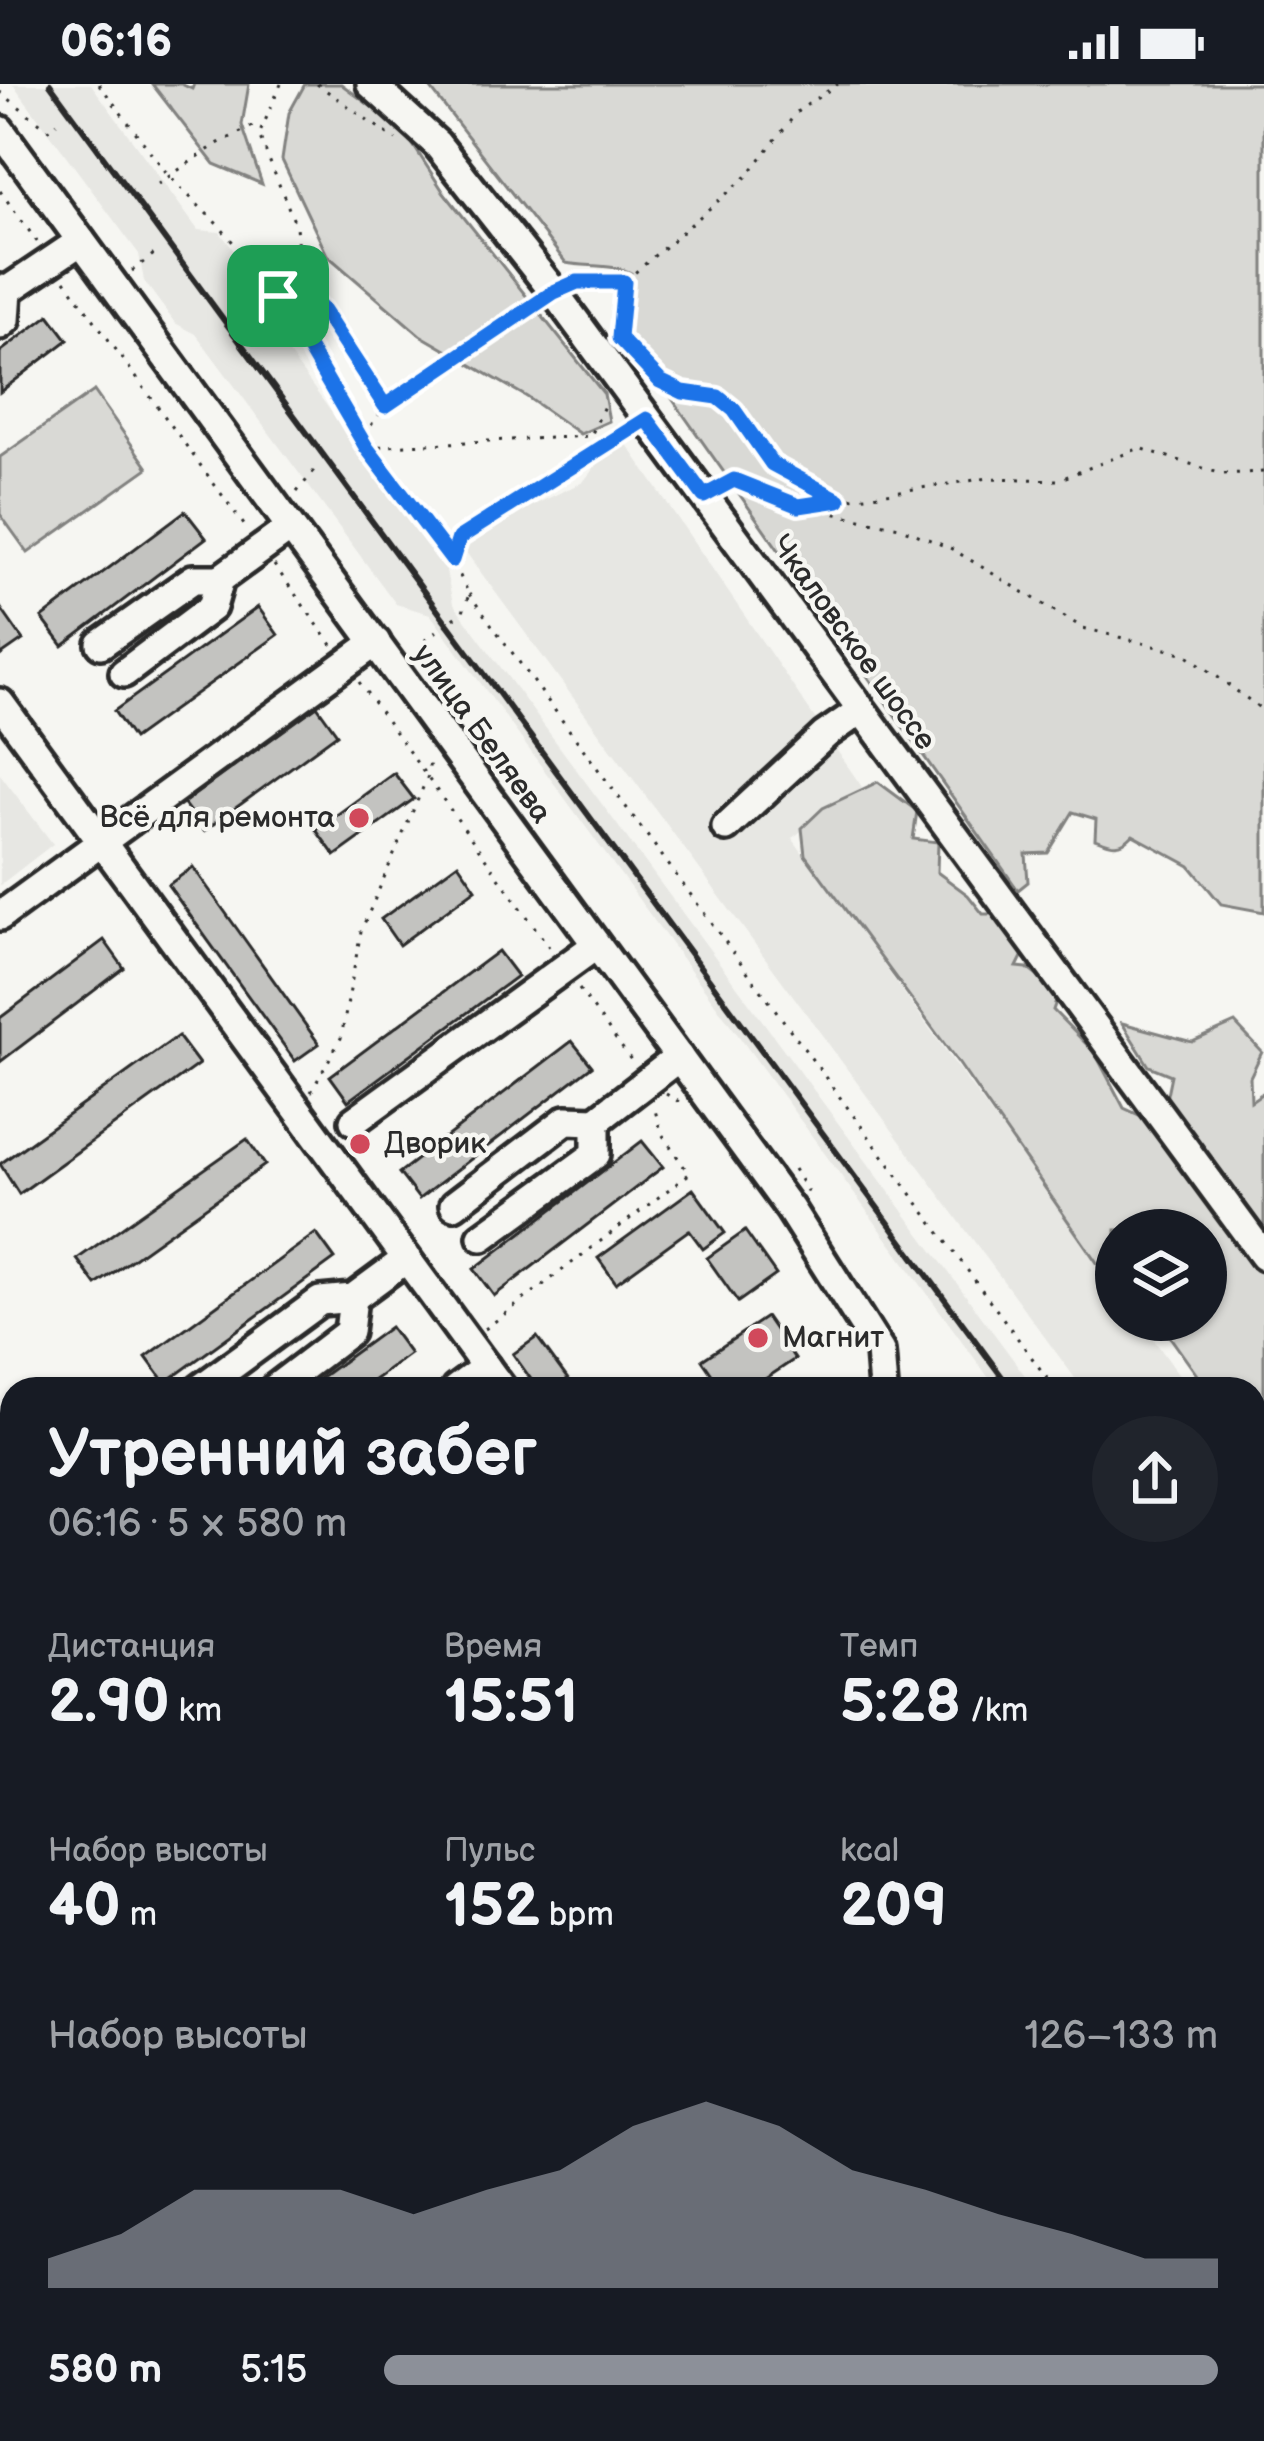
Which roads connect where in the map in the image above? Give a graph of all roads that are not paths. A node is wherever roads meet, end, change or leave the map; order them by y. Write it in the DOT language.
graph roads {
  1 [pos="371,84"];
  2 [pos="395,84"];
  3 [pos="0,130"];
  4 [pos="437,145"];
  5 [pos="81,242"];
  6 [pos="4,289"];
  7 [pos="0,325"];
  8 [pos="290,528"];
  9 [pos="220,579"];
  10 [pos="376,642"];
  11 [pos="101,644"];
  12 [pos="124,673"];
  13 [pos="0,703"];
  14 [pos="861,710"];
  15 [pos="726,827"];
  16 [pos="102,840"];
  17 [pos="0,916"];
  18 [pos="595,946"];
  19 [pos="679,1057"];
  20 [pos="354,1121"];
  21 [pos="596,1121"];
  22 [pos="454,1205"];
  23 [pos="482,1237"];
  24 [pos="1264,1256"];
  25 [pos="406,1259"];
  26 [pos="353,1298"];
  27 [pos="216,1377"];
  28 [pos="290,1377"];
  29 [pos="493,1377"];
  30 [pos="879,1377"];
  1 -- 4 [label="street, Чкаловское шоссе"];
  2 -- 4 [label="street"];
  3 -- 5 [label="street, улица Беляева"];
  4 -- 14 [label="street, Чкаловское шоссе"];
  5 -- 6 [label="street"];
  5 -- 8 [label="street, улица Беляева"];
  6 -- 7 [label="street"];
  8 -- 9 [label="street"];
  8 -- 10 [label="street, улица Беляева"];
  9 -- 11 [label="street"];
  9 -- 12 [label="street"];
  10 -- 16 [label="street"];
  10 -- 18 [label="street, улица Беляева"];
  13 -- 16 [label="street"];
  14 -- 15 [label="street"];
  14 -- 24 [label="street, Чкаловское шоссе"];
  16 -- 17 [label="street"];
  16 -- 25 [label="street"];
  18 -- 19 [label="street, улица Беляева"];
  18 -- 20 [label="street"];
  19 -- 21 [label="street"];
  19 -- 30 [label="street, улица Беляева"];
  21 -- 22 [label="street"];
  21 -- 23 [label="street"];
  25 -- 26 [label="street"];
  25 -- 29 [label="street"];
  26 -- 27 [label="street"];
  26 -- 28 [label="street"];
}
